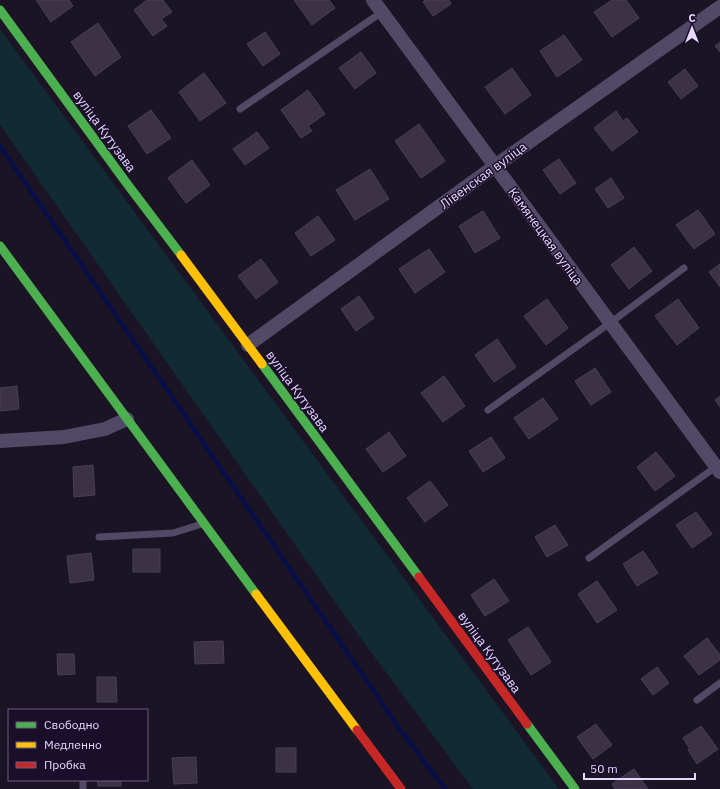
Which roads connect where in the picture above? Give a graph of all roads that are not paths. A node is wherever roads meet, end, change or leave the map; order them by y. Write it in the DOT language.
graph roads {
  1 [pos="373,0"];
  2 [pos="720,7"];
  3 [pos="0,10"];
  4 [pos="382,12"];
  5 [pos="240,109"];
  6 [pos="495,166"];
  7 [pos="0,246"];
  8 [pos="684,268"];
  9 [pos="610,323"];
  10 [pos="248,345"];
  11 [pos="488,410"];
  12 [pos="127,419"];
  13 [pos="0,441"];
  14 [pos="719,468"];
  15 [pos="204,523"];
  16 [pos="99,537"];
  17 [pos="589,558"];
  18 [pos="720,683"];
  19 [pos="697,700"];
  20 [pos="399,788"];
  21 [pos="575,789"];
  1 -- 4 [label="street, Камянецкая вуліца"];
  2 -- 6 [label="street, Лівенская вуліца"];
  3 -- 10 [label="street, вуліца Кутузава"];
  4 -- 5 [label="lane"];
  4 -- 6 [label="street, Камянецкая вуліца"];
  6 -- 9 [label="street, Камянецкая вуліца"];
  6 -- 10 [label="street, Лівенская вуліца"];
  7 -- 12 [label="street"];
  8 -- 9 [label="lane"];
  9 -- 11 [label="lane"];
  9 -- 14 [label="street, Камянецкая вуліца"];
  10 -- 21 [label="street, вуліца Кутузава"];
  12 -- 13 [label="street"];
  12 -- 15 [label="street"];
  14 -- 17 [label="lane"];
  15 -- 16 [label="lane"];
  15 -- 20 [label="street"];
  18 -- 19 [label="lane"];
}
